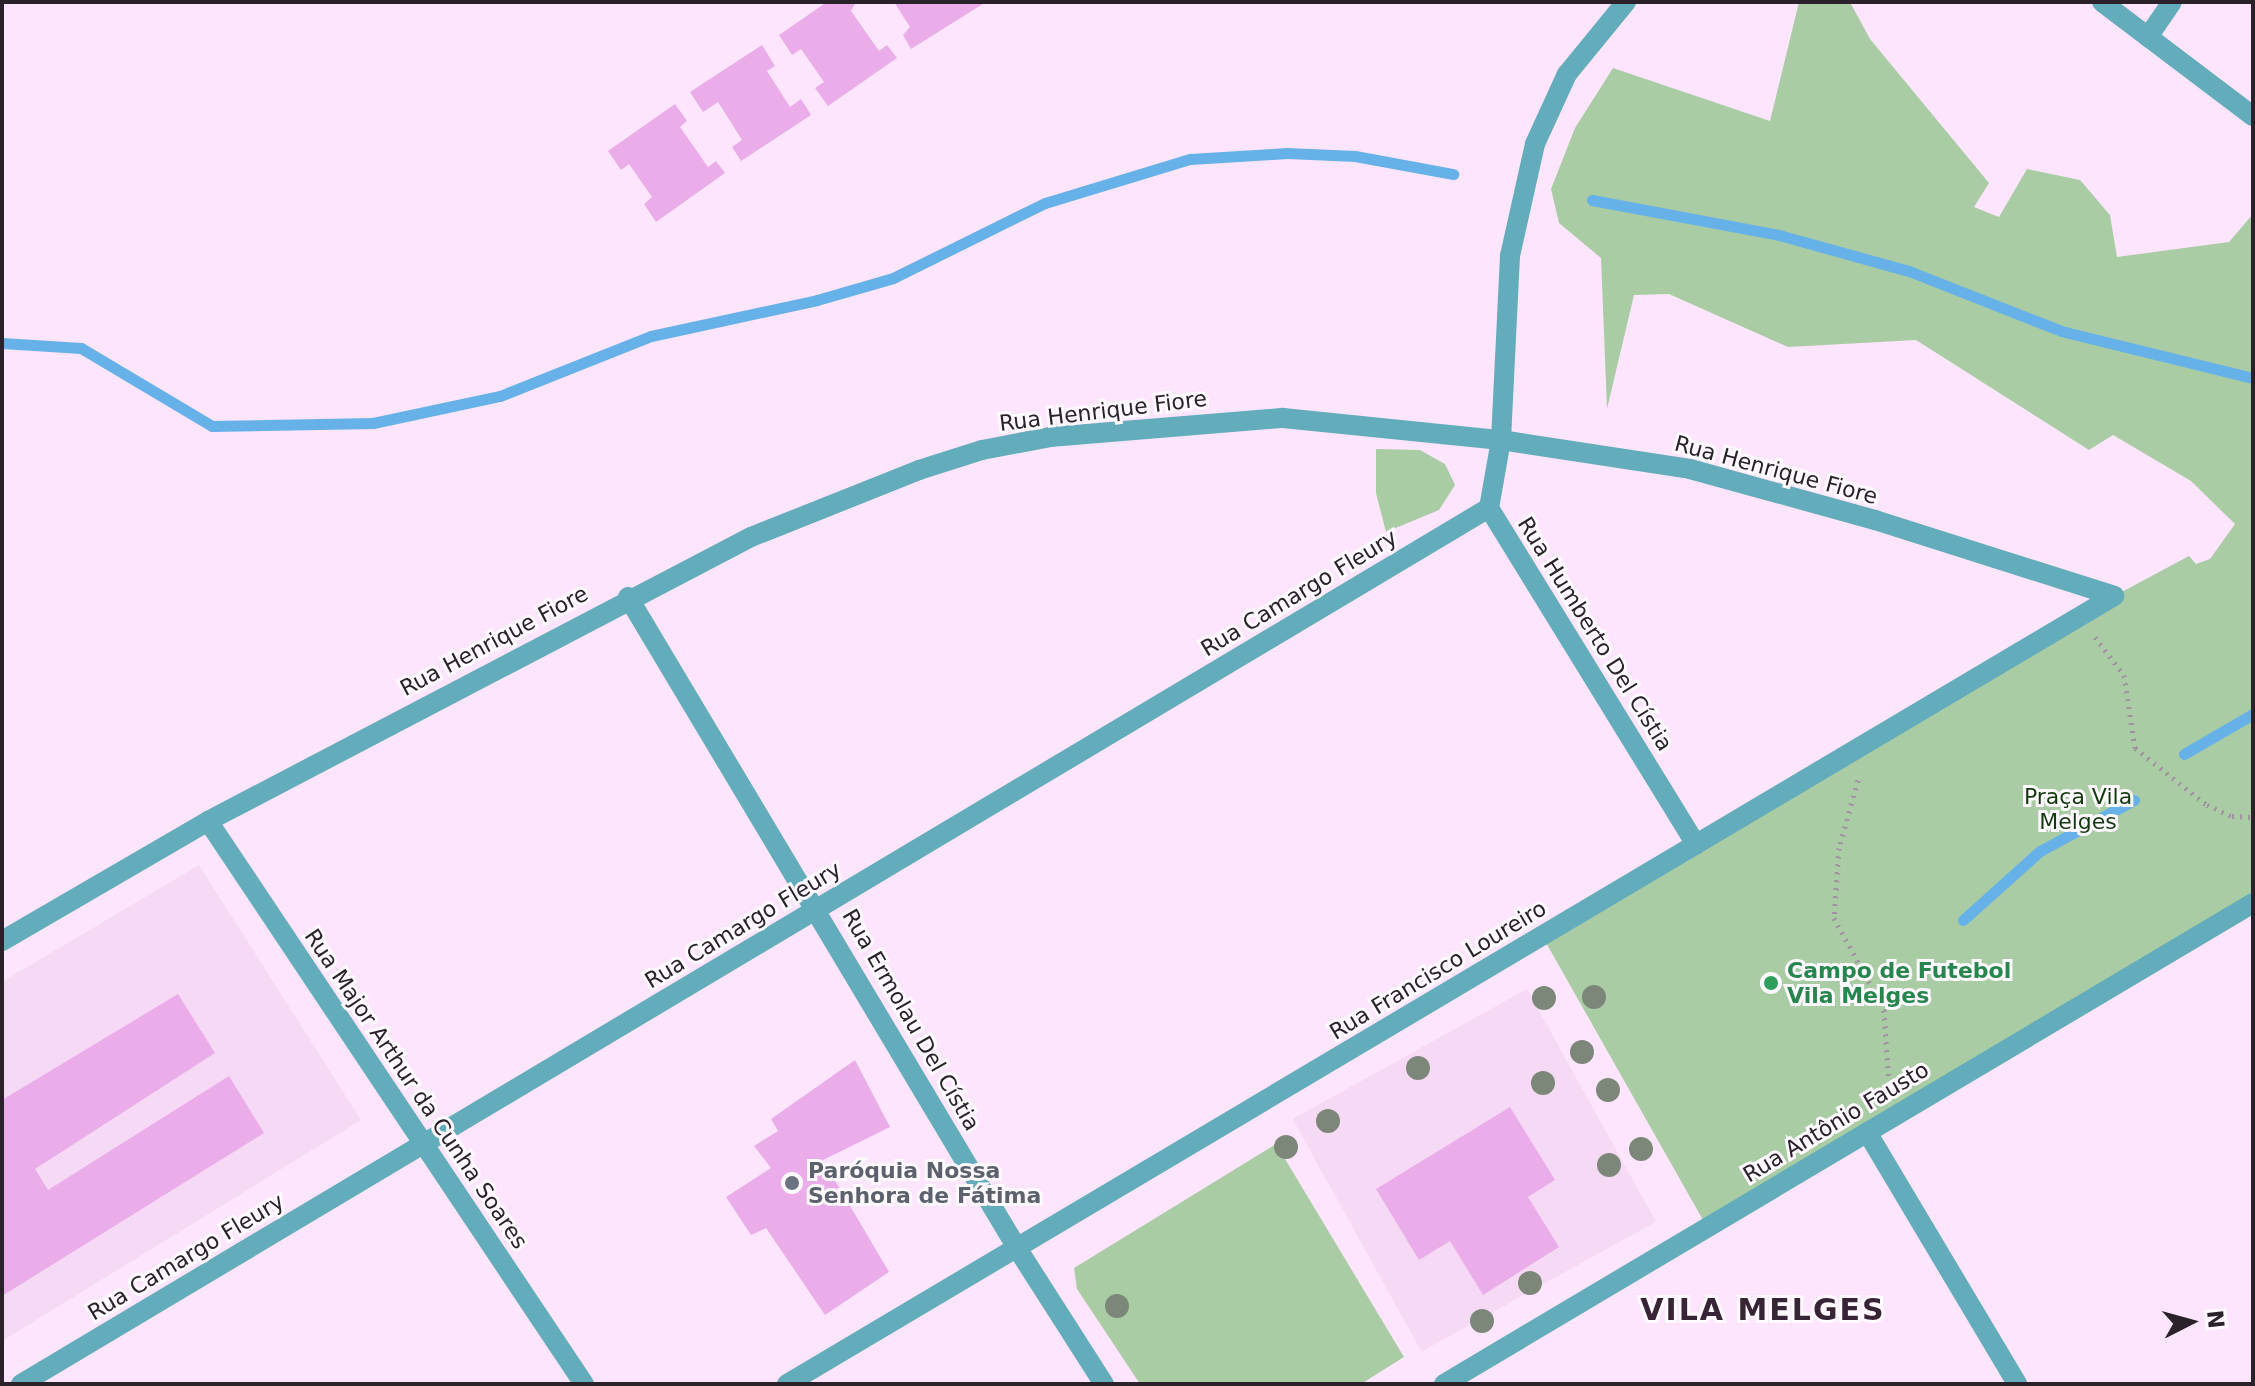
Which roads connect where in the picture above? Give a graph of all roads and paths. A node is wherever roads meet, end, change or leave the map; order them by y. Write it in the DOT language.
graph roads {
  1 [pos="1626,2"];
  2 [pos="2102,2"];
  3 [pos="2172,2"];
  4 [pos="2148,37"];
  5 [pos="2253,116"];
  6 [pos="1501,440"];
  7 [pos="1489,508"];
  8 [pos="2114,596"];
  9 [pos="628,597"];
  10 [pos="2069,623"];
  11 [pos="1870,741"];
  12 [pos="2253,817"];
  13 [pos="208,821"];
  14 [pos="1696,844"];
  15 [pos="2253,903"];
  16 [pos="817,908"];
  17 [pos="2,941"];
  18 [pos="1888,1096"];
  19 [pos="1867,1132"];
  20 [pos="423,1144"];
  21 [pos="1017,1248"];
  22 [pos="21,1384"];
  23 [pos="584,1384"];
  24 [pos="787,1384"];
  25 [pos="1104,1384"];
  26 [pos="1444,1384"];
  27 [pos="2017,1384"];
  1 -- 6 [label="street, Rua Humberto Del Cístia"];
  2 -- 4 [label="street"];
  3 -- 4 [label="street"];
  4 -- 5 [label="street"];
  6 -- 7 [label="street, Rua Humberto Del Cístia"];
  6 -- 8 [label="street, Rua Henrique Fiore"];
  6 -- 9 [label="street, Rua Henrique Fiore"];
  7 -- 14 [label="street, Rua Humberto Del Cístia"];
  7 -- 16 [label="street, Rua Camargo Fleury"];
  8 -- 10 [label="street, Rua Francisco Loureiro"];
  9 -- 13 [label="street, Rua Henrique Fiore"];
  9 -- 16 [label="street, Rua Ermolau Del Cístia"];
  10 -- 11 [label="street, Rua Francisco Loureiro"];
  10 -- 12 [label="path"];
  11 -- 14 [label="street, Rua Francisco Loureiro"];
  11 -- 18 [label="path"];
  13 -- 17 [label="street, Rua Henrique Fiore"];
  13 -- 20 [label="street, Rua Major Arthur da Cunha Soares"];
  14 -- 21 [label="street, Rua Francisco Loureiro"];
  15 -- 19 [label="street, Rua Antônio Fausto"];
  16 -- 20 [label="street, Rua Camargo Fleury"];
  16 -- 21 [label="street, Rua Ermolau Del Cístia"];
  19 -- 26 [label="street, Rua Antônio Fausto"];
  19 -- 27 [label="street"];
  20 -- 22 [label="street, Rua Camargo Fleury"];
  20 -- 23 [label="street, Rua Major Arthur da Cunha Soares"];
  21 -- 24 [label="street, Rua Francisco Loureiro"];
  21 -- 25 [label="street, Rua Ermolau Del Cístia"];
}
